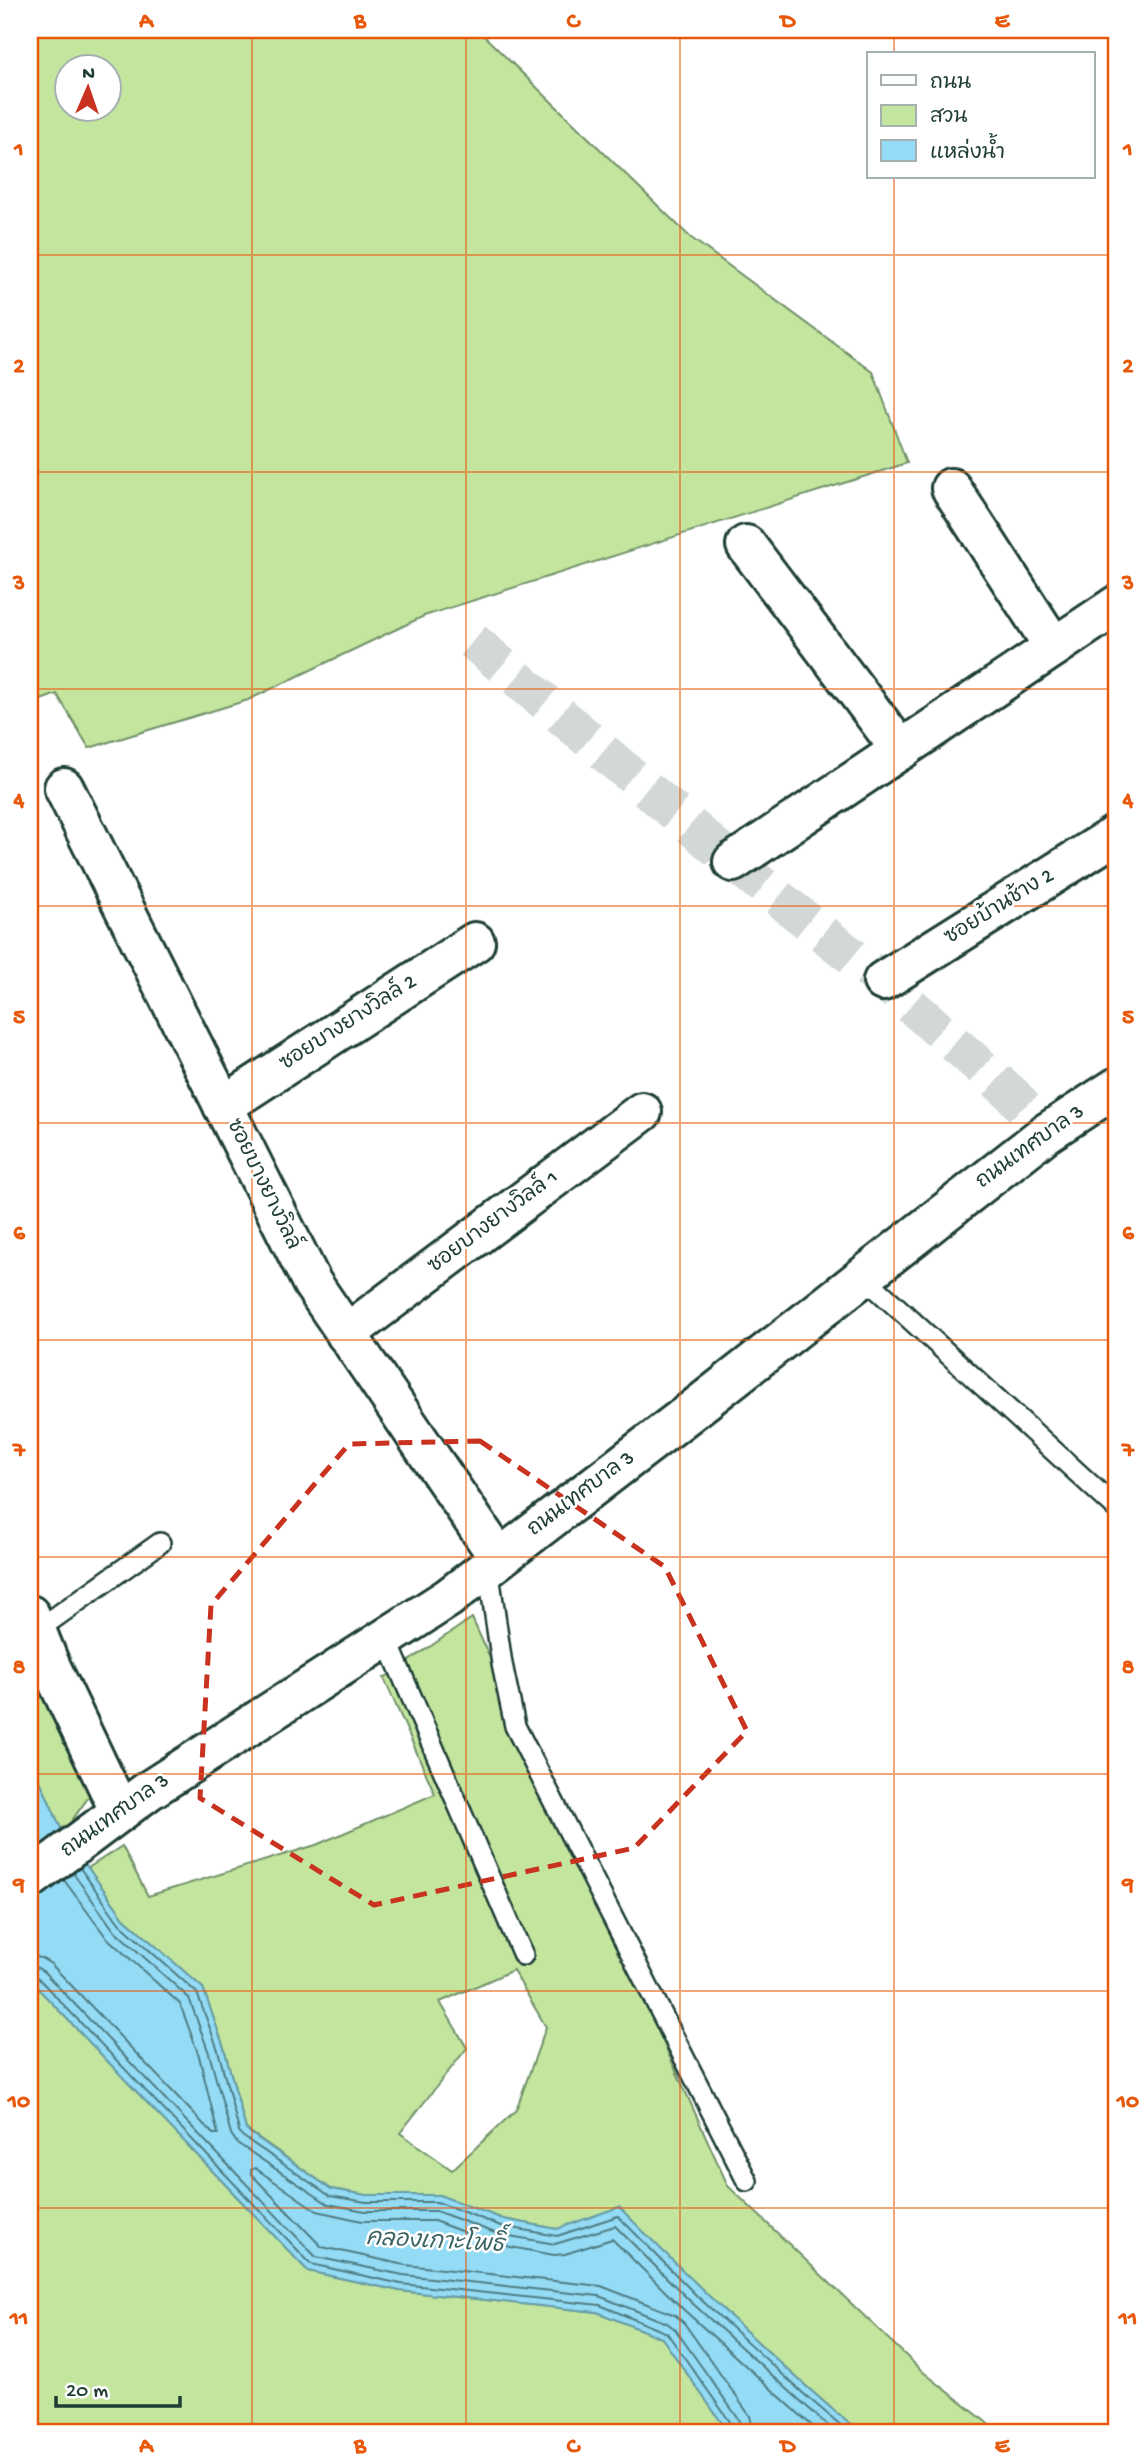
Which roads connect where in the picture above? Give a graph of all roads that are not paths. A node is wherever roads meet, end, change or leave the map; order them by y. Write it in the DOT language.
graph roads {
  1 [pos="951,488"];
  2 [pos="746,545"];
  3 [pos="1117,605"];
  4 [pos="1054,647"];
  5 [pos="901,750"];
  6 [pos="64,788"];
  7 [pos="1117,834"];
  8 [pos="733,862"];
  9 [pos="475,942"];
  10 [pos="883,981"];
  11 [pos="1117,1087"];
  12 [pos="223,1106"];
  13 [pos="642,1112"];
  14 [pos="863,1276"];
  15 [pos="346,1334"];
  16 [pos="1117,1509"];
  17 [pos="160,1543"];
  18 [pos="494,1562"];
  19 [pos="33,1623"];
  20 [pos="386,1638"];
  21 [pos="105,1823"];
  22 [pos="30,1879"];
  23 [pos="523,1955"];
  24 [pos="747,2181"];
  1 -- 4 [label="street"];
  2 -- 5 [label="street"];
  3 -- 4 [label="street"];
  4 -- 5 [label="street"];
  5 -- 8 [label="street"];
  6 -- 12 [label="street, ซอยบางยางวิลล์"];
  7 -- 10 [label="street, ซอยบ้านช้าง 2"];
  9 -- 12 [label="street, ซอยบางยางวิลล์ 2"];
  11 -- 14 [label="street, ถนนเทศบาล 3"];
  12 -- 15 [label="street, ซอยบางยางวิลล์"];
  13 -- 15 [label="street, ซอยบางยางวิลล์ 1"];
  14 -- 16 [label="lane"];
  14 -- 18 [label="street, ถนนเทศบาล 3"];
  15 -- 18 [label="street, ซอยบางยางวิลล์"];
  17 -- 19 [label="lane"];
  18 -- 20 [label="street, ถนนเทศบาล 3"];
  18 -- 24 [label="lane"];
  19 -- 21 [label="street"];
  20 -- 21 [label="street, ถนนเทศบาล 3"];
  20 -- 23 [label="lane"];
  21 -- 22 [label="street, ถนนเทศบาล 3"];
}
